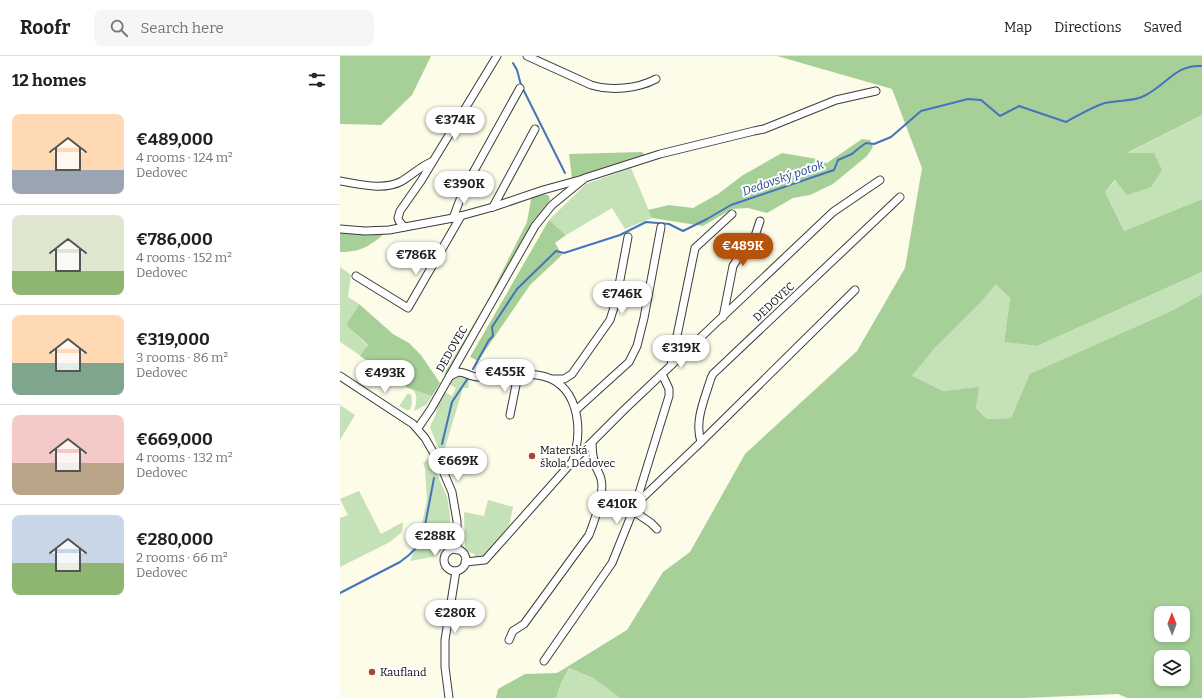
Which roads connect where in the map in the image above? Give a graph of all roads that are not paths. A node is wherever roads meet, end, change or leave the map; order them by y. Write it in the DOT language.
graph roads {
  1 [pos="497,56"];
  2 [pos="527,56"];
  3 [pos="656,79"];
  4 [pos="520,88"];
  5 [pos="876,91"];
  6 [pos="535,128"];
  7 [pos="431,162"];
  8 [pos="585,178"];
  9 [pos="880,180"];
  10 [pos="340,181"];
  11 [pos="543,190"];
  12 [pos="900,197"];
  13 [pos="552,205"];
  14 [pos="493,207"];
  15 [pos="400,211"];
  16 [pos="732,214"];
  17 [pos="461,216"];
  18 [pos="453,218"];
  19 [pos="760,221"];
  20 [pos="404,227"];
  21 [pos="661,227"];
  22 [pos="340,229"];
  23 [pos="376,231"];
  24 [pos="628,237"];
  25 [pos="356,276"];
  26 [pos="855,290"];
  27 [pos="723,317"];
  28 [pos="671,366"];
  29 [pos="572,374"];
  30 [pos="662,374"];
  31 [pos="518,375"];
  32 [pos="340,376"];
  33 [pos="448,378"];
  34 [pos="552,379"];
  35 [pos="571,398"];
  36 [pos="576,410"];
  37 [pos="510,415"];
  38 [pos="418,428"];
  39 [pos="701,442"];
  40 [pos="592,443"];
  41 [pos="573,461"];
  42 [pos="643,479"];
  43 [pos="654,487"];
  44 [pos="633,508"];
  45 [pos="657,529"];
  46 [pos="456,550"];
  47 [pos="465,562"];
  48 [pos="456,571"];
  49 [pos="509,640"];
  50 [pos="544,661"];
  51 [pos="449,698"];
  1 -- 7 [label="street"];
  2 -- 3 [label="street"];
  4 -- 18 [label="street"];
  5 -- 8 [label="street, DEDOVEC"];
  6 -- 14 [label="street"];
  7 -- 10 [label="street"];
  7 -- 15 [label="street"];
  8 -- 11 [label="street, DEDOVEC"];
  8 -- 13 [label="street, DEDOVEC"];
  9 -- 27 [label="street"];
  11 -- 13 [label="street"];
  11 -- 14 [label="street, DEDOVEC"];
  12 -- 39 [label="street, DEDOVEC"];
  13 -- 33 [label="street, DEDOVEC"];
  14 -- 17 [label="street, DEDOVEC"];
  15 -- 20 [label="street"];
  15 -- 23 [label="street"];
  16 -- 28 [label="street"];
  17 -- 18 [label="street, DEDOVEC"];
  17 -- 25 [label="street"];
  18 -- 20 [label="street, DEDOVEC"];
  19 -- 27 [label="street"];
  20 -- 23 [label="street, DEDOVEC"];
  21 -- 36 [label="street"];
  22 -- 23 [label="street, DEDOVEC"];
  24 -- 29 [label="street"];
  26 -- 39 [label="street"];
  27 -- 28 [label="street"];
  28 -- 30 [label="street"];
  29 -- 34 [label="street"];
  29 -- 35 [label="street"];
  30 -- 40 [label="street"];
  30 -- 42 [label="street"];
  31 -- 33 [label="street"];
  31 -- 34 [label="street"];
  31 -- 37 [label="street"];
  32 -- 38 [label="street"];
  33 -- 38 [label="street, DEDOVEC"];
  34 -- 35 [label="street"];
  35 -- 36 [label="street"];
  36 -- 41 [label="street"];
  38 -- 46 [label="street"];
  39 -- 43 [label="street"];
  40 -- 41 [label="street"];
  40 -- 49 [label="street"];
  41 -- 47 [label="street"];
  42 -- 43 [label="street"];
  42 -- 44 [label="street"];
  43 -- 44 [label="street"];
  44 -- 45 [label="street"];
  44 -- 50 [label="street"];
  46 -- 47 [label="street"];
  46 -- 48 [label="street"];
  47 -- 48 [label="street"];
  48 -- 51 [label="street"];
}
